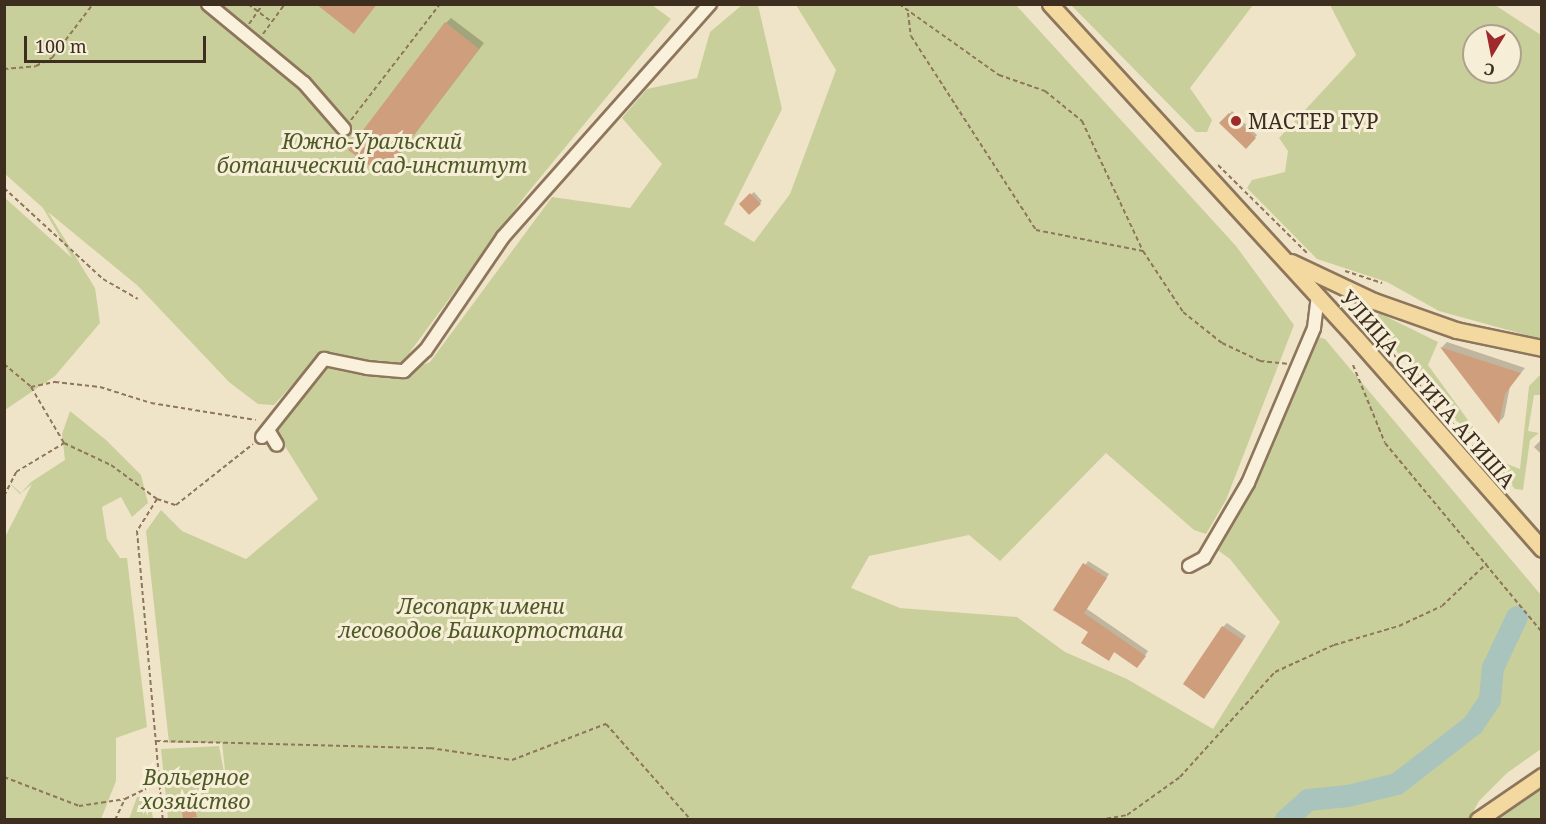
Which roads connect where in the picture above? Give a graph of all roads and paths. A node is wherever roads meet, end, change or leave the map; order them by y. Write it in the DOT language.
graph roads {
  1 [pos="93,4"];
  2 [pos="208,4"];
  3 [pos="248,4"];
  4 [pos="263,4"];
  5 [pos="285,4"];
  6 [pos="440,4"];
  7 [pos="710,4"];
  8 [pos="899,4"];
  9 [pos="1050,4"];
  10 [pos="258,12"];
  11 [pos="908,14"];
  12 [pos="272,22"];
  13 [pos="242,34"];
  14 [pos="256,44"];
  15 [pos="4,69"];
  16 [pos="344,129"];
  17 [pos="1210,158"];
  18 [pos="4,188"];
  19 [pos="1143,251"];
  20 [pos="1283,258"];
  21 [pos="1315,261"];
  22 [pos="1343,271"];
  23 [pos="1382,283"];
  24 [pos="1318,296"];
  25 [pos="138,299"];
  26 [pos="1369,326"];
  27 [pos="1542,348"];
  28 [pos="4,364"];
  29 [pos="1295,365"];
  30 [pos="1353,365"];
  31 [pos="31,387"];
  32 [pos="256,420"];
  33 [pos="265,433"];
  34 [pos="64,443"];
  35 [pos="277,445"];
  36 [pos="1497,476"];
  37 [pos="4,496"];
  38 [pos="158,499"];
  39 [pos="1542,549"];
  40 [pos="1487,563"];
  41 [pos="1189,566"];
  42 [pos="1542,632"];
  43 [pos="156,741"];
  44 [pos="1542,776"];
  45 [pos="4,777"];
  46 [pos="160,782"];
  47 [pos="125,799"];
  48 [pos="1496,814"];
  49 [pos="115,819"];
  50 [pos="163,819"];
  51 [pos="691,819"];
  52 [pos="1099,819"];
  53 [pos="1478,819"];
  1 -- 15 [label="path"];
  2 -- 13 [label="street"];
  3 -- 10 [label="path"];
  4 -- 10 [label="path"];
  5 -- 12 [label="path"];
  6 -- 16 [label="path"];
  7 -- 33 [label="street"];
  8 -- 11 [label="path"];
  9 -- 20 [label="main road, УЛИЦА САГИТА АГИША"];
  10 -- 12 [label="path"];
  10 -- 13 [label="path"];
  11 -- 19 [label="path"];
  11 -- 19 [label="path"];
  12 -- 14 [label="path"];
  13 -- 14 [label="street"];
  14 -- 16 [label="street"];
  17 -- 21 [label="path"];
  18 -- 25 [label="path"];
  19 -- 29 [label="path"];
  20 -- 24 [label="main road, УЛИЦА САГИТА АГИША"];
  20 -- 27 [label="main road, УЛИЦА САГИТА АГИША"];
  22 -- 23 [label="path"];
  24 -- 29 [label="street"];
  24 -- 39 [label="main road, УЛИЦА САГИТА АГИША"];
  26 -- 36 [label="path"];
  28 -- 31 [label="path"];
  29 -- 41 [label="street"];
  30 -- 40 [label="path"];
  31 -- 32 [label="path"];
  31 -- 34 [label="path"];
  33 -- 35 [label="street"];
  33 -- 38 [label="path"];
  34 -- 37 [label="path"];
  34 -- 38 [label="path"];
  38 -- 43 [label="path"];
  40 -- 42 [label="path"];
  40 -- 52 [label="path"];
  43 -- 46 [label="path"];
  43 -- 51 [label="path"];
  44 -- 48 [label="main road"];
  45 -- 47 [label="path"];
  46 -- 47 [label="path"];
  46 -- 50 [label="path"];
  47 -- 49 [label="path"];
  48 -- 53 [label="main road"];
}
